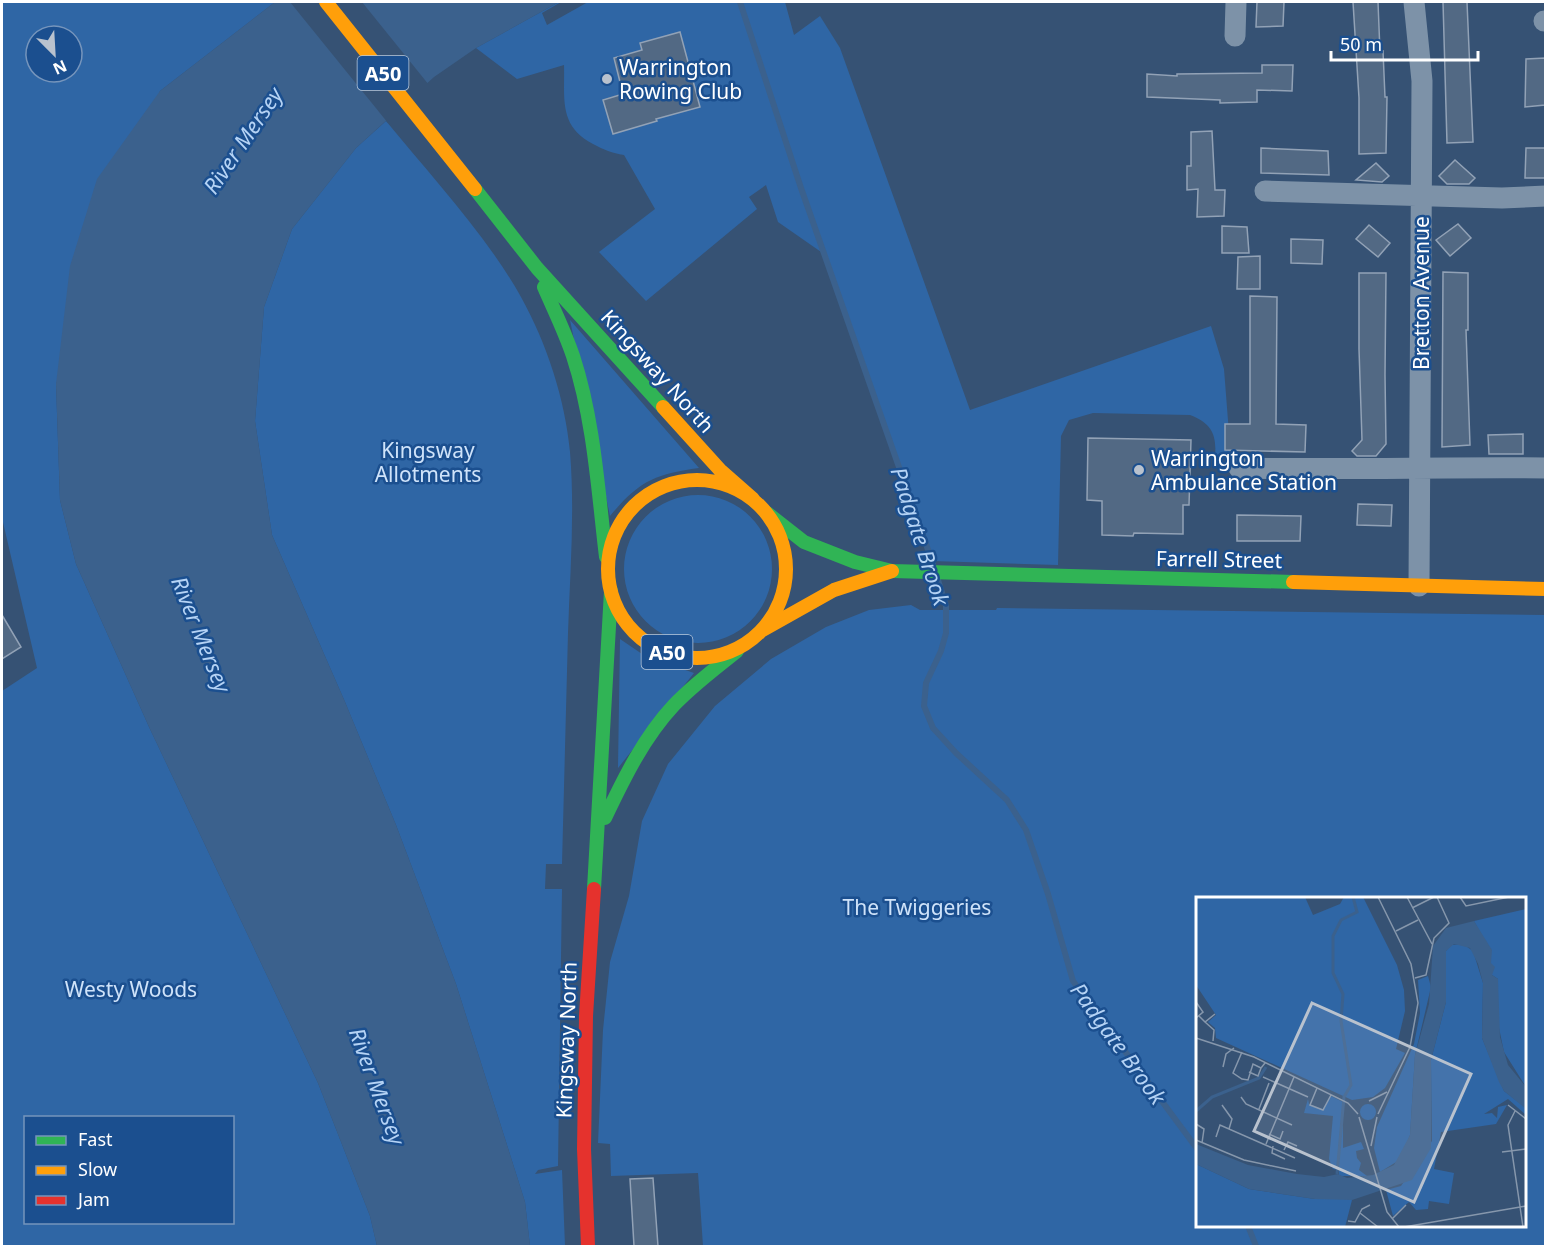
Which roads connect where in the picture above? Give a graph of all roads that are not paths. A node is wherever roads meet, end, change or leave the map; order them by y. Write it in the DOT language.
graph roads {
  1 [pos="326,2"];
  2 [pos="1236,2"];
  3 [pos="1414,2"];
  4 [pos="1235,36"];
  5 [pos="1265,191"];
  6 [pos="1422,196"];
  7 [pos="1545,196"];
  8 [pos="537,268"];
  9 [pos="1421,467"];
  10 [pos="1239,468"];
  11 [pos="1545,468"];
  12 [pos="753,499"];
  13 [pos="767,513"];
  14 [pos="608,571"];
  15 [pos="899,571"];
  16 [pos="1419,586"];
  17 [pos="1545,589"];
  18 [pos="610,591"];
  19 [pos="761,631"];
  20 [pos="745,644"];
  21 [pos="597,836"];
  22 [pos="588,1246"];
  1 -- 8 [label="main road, Kingsway North / A50"];
  2 -- 4 [label="street"];
  3 -- 6 [label="street, Bretton Avenue"];
  5 -- 6 [label="street"];
  6 -- 7 [label="street"];
  6 -- 9 [label="street, Bretton Avenue"];
  8 -- 12 [label="main road, Kingsway North / A50"];
  8 -- 14 [label="main road, Kingsway North / A50"];
  9 -- 10 [label="street"];
  9 -- 11 [label="street"];
  9 -- 16 [label="street, Bretton Avenue"];
  12 -- 13 [label="main road, A50"];
  12 -- 14 [label="main road, A50"];
  13 -- 15 [label="main road, Farrell Street"];
  13 -- 19 [label="main road, A50"];
  14 -- 18 [label="main road, A50"];
  15 -- 16 [label="main road, Farrell Street"];
  15 -- 19 [label="main road, Farrell Street"];
  16 -- 17 [label="main road, Farrell Street"];
  18 -- 20 [label="main road, A50"];
  18 -- 21 [label="main road, Kingsway North / A50"];
  19 -- 20 [label="main road, A50"];
  20 -- 21 [label="main road, Kingsway North / A50"];
  21 -- 22 [label="main road, Kingsway North / A50"];
}
